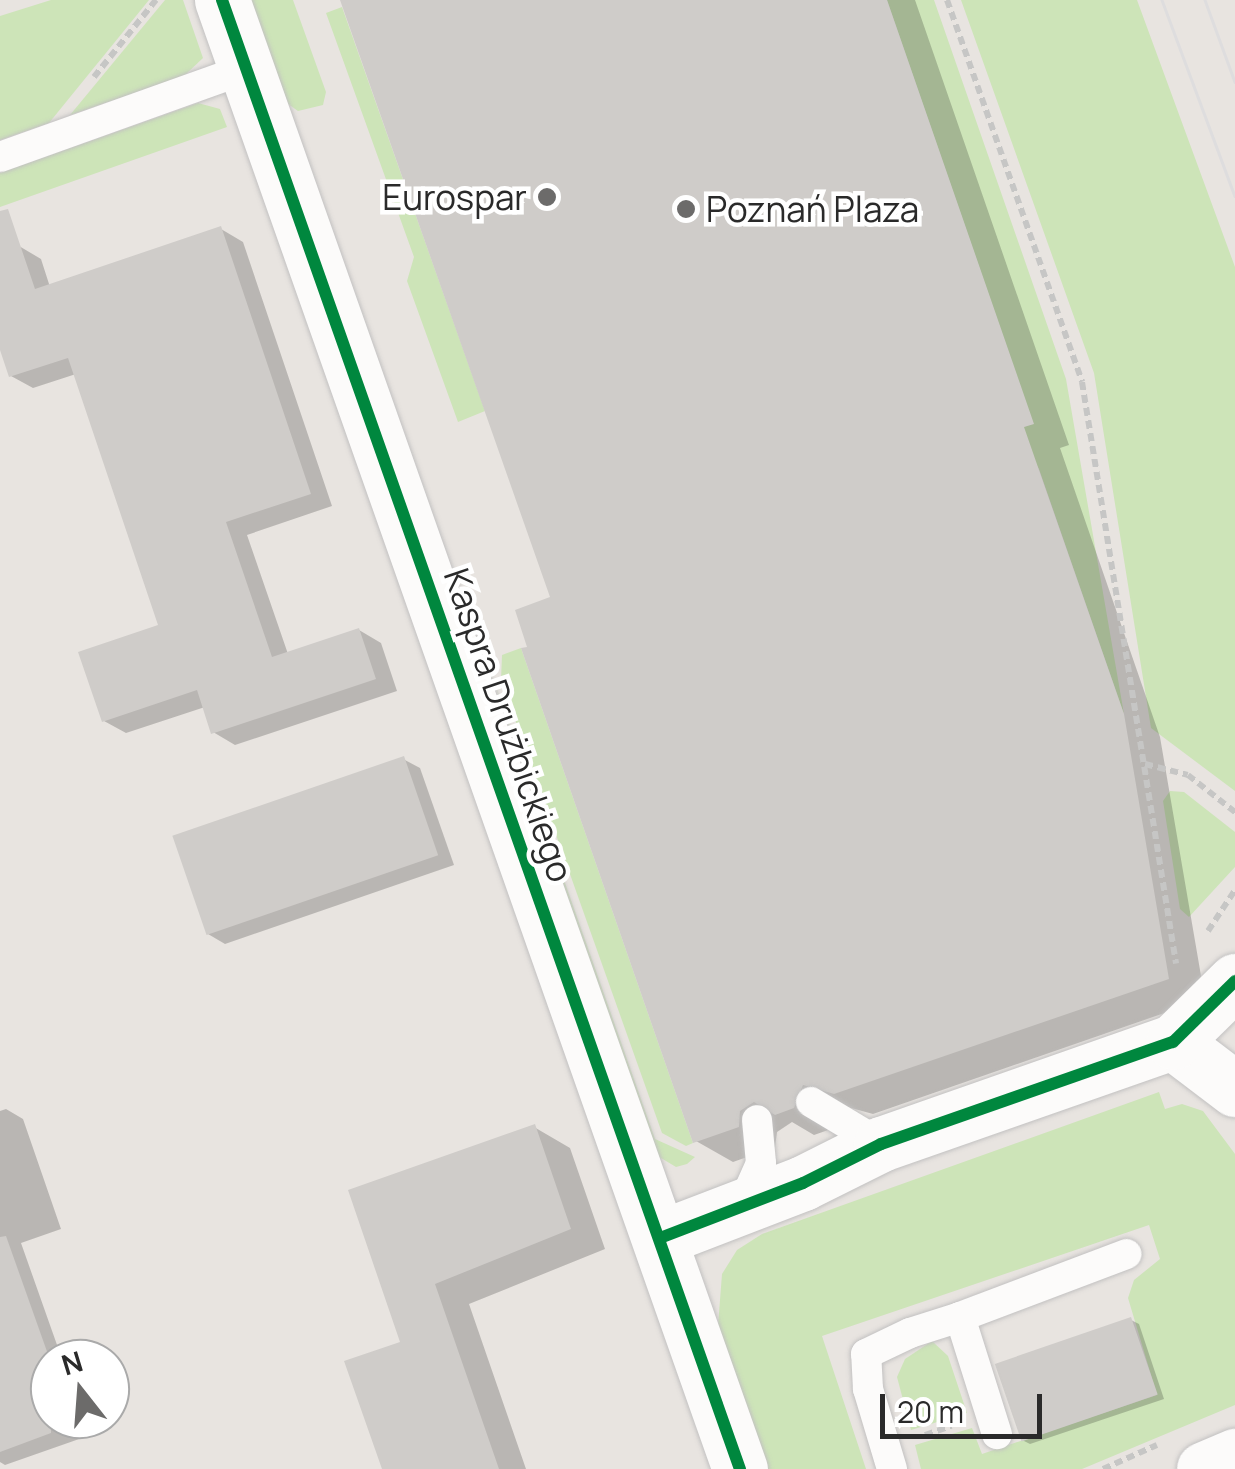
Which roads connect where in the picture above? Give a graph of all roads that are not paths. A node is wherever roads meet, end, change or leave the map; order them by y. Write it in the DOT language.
graph roads {
  1 [pos="222,0"];
  2 [pos="246,69"];
  3 [pos="0,157"];
  4 [pos="1235,981"];
  5 [pos="1173,1042"];
  6 [pos="1235,1089"];
  7 [pos="812,1102"];
  8 [pos="757,1120"];
  9 [pos="881,1144"];
  10 [pos="741,1209"];
  11 [pos="660,1238"];
  12 [pos="1127,1254"];
  13 [pos="960,1317"];
  14 [pos="997,1434"];
  15 [pos="1235,1456"];
  16 [pos="740,1469"];
  17 [pos="892,1469"];
  18 [pos="1204,1469"];
  1 -- 2 [label="street, Kaspra Drużbickiego"];
  2 -- 3 [label="lane"];
  2 -- 11 [label="street, Kaspra Drużbickiego"];
  4 -- 5 [label="street"];
  5 -- 6 [label="street"];
  5 -- 9 [label="street"];
  7 -- 9 [label="lane"];
  8 -- 10 [label="lane"];
  9 -- 10 [label="street"];
  10 -- 11 [label="street"];
  11 -- 16 [label="street, Kaspra Drużbickiego"];
  12 -- 13 [label="lane"];
  13 -- 14 [label="lane"];
  13 -- 17 [label="lane"];
  15 -- 18 [label="street"];
}
